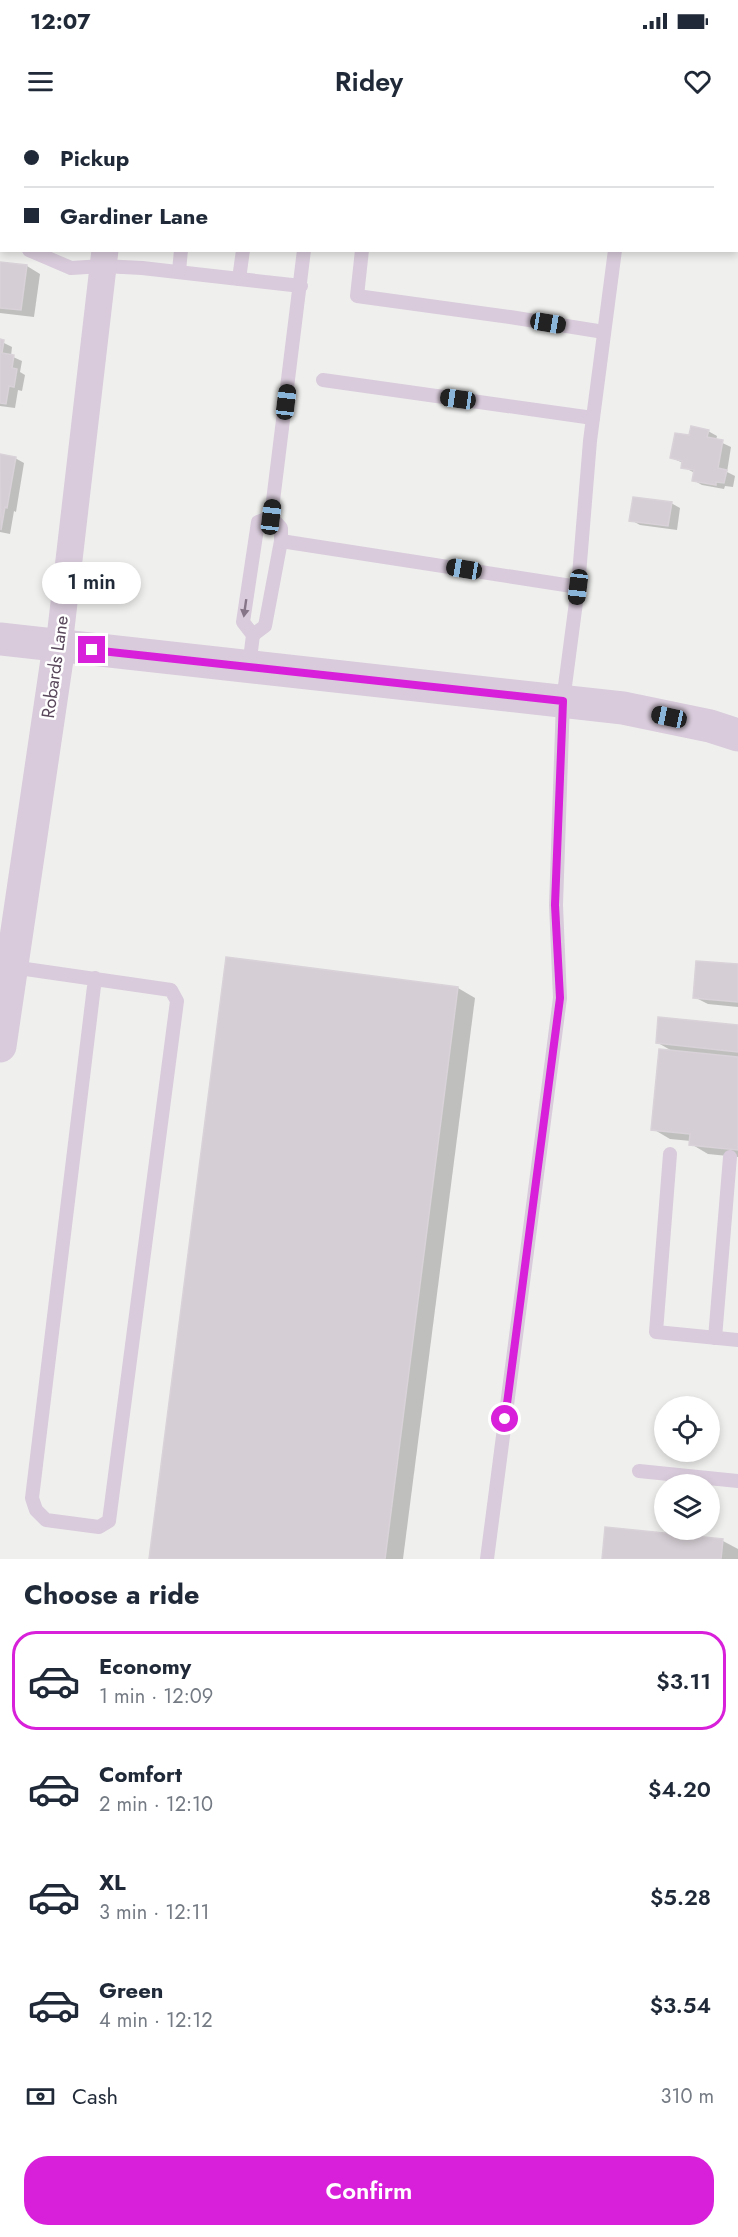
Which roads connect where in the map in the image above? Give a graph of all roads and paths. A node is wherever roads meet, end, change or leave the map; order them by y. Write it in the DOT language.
graph roads {
  1 [pos="34,252"];
  2 [pos="181,252"];
  3 [pos="243,252"];
  4 [pos="304,252"];
  5 [pos="362,252"];
  6 [pos="615,252"];
  7 [pos="104,258"];
  8 [pos="179,271"];
  9 [pos="239,279"];
  10 [pos="301,286"];
  11 [pos="604,332"];
  12 [pos="323,380"];
  13 [pos="593,418"];
  14 [pos="271,517"];
  15 [pos="281,541"];
  16 [pos="249,581"];
  17 [pos="272,585"];
  18 [pos="578,587"];
  19 [pos="253,635"];
  20 [pos="0,639"];
  21 [pos="59,646"];
  22 [pos="249,667"];
  23 [pos="563,701"];
  24 [pos="738,735"];
  25 [pos="12,967"];
  26 [pos="95,978"];
  27 [pos="0,1046"];
  28 [pos="670,1154"];
  29 [pos="730,1157"];
  30 [pos="715,1338"];
  31 [pos="738,1340"];
  32 [pos="639,1471"];
  33 [pos="738,1481"];
  34 [pos="486,1559"];
  1 -- 7 [label="lane"];
  2 -- 8 [label="lane"];
  3 -- 9 [label="lane"];
  4 -- 10 [label="lane"];
  5 -- 11 [label="lane"];
  6 -- 11 [label="lane"];
  7 -- 8 [label="lane"];
  7 -- 21 [label="street, Robards Lane"];
  8 -- 9 [label="lane"];
  9 -- 10 [label="lane"];
  10 -- 14 [label="lane"];
  11 -- 13 [label="lane"];
  12 -- 13 [label="lane"];
  13 -- 18 [label="lane"];
  14 -- 15 [label="lane"];
  14 -- 16 [label="lane"];
  15 -- 17 [label="lane"];
  15 -- 18 [label="lane"];
  16 -- 17 [label="lane"];
  16 -- 19 [label="lane, one-way"];
  17 -- 19 [label="lane"];
  18 -- 23 [label="lane"];
  19 -- 22 [label="lane"];
  20 -- 21 [label="street"];
  21 -- 22 [label="street"];
  21 -- 25 [label="street, Robards Lane"];
  22 -- 23 [label="street"];
  23 -- 24 [label="street"];
  23 -- 34 [label="lane"];
  25 -- 26 [label="lane"];
  25 -- 27 [label="street, Robards Lane"];
  26 -- 26 [label="lane"];
  28 -- 30 [label="lane"];
  29 -- 30 [label="lane"];
  30 -- 31 [label="lane"];
  32 -- 33 [label="lane"];
}
